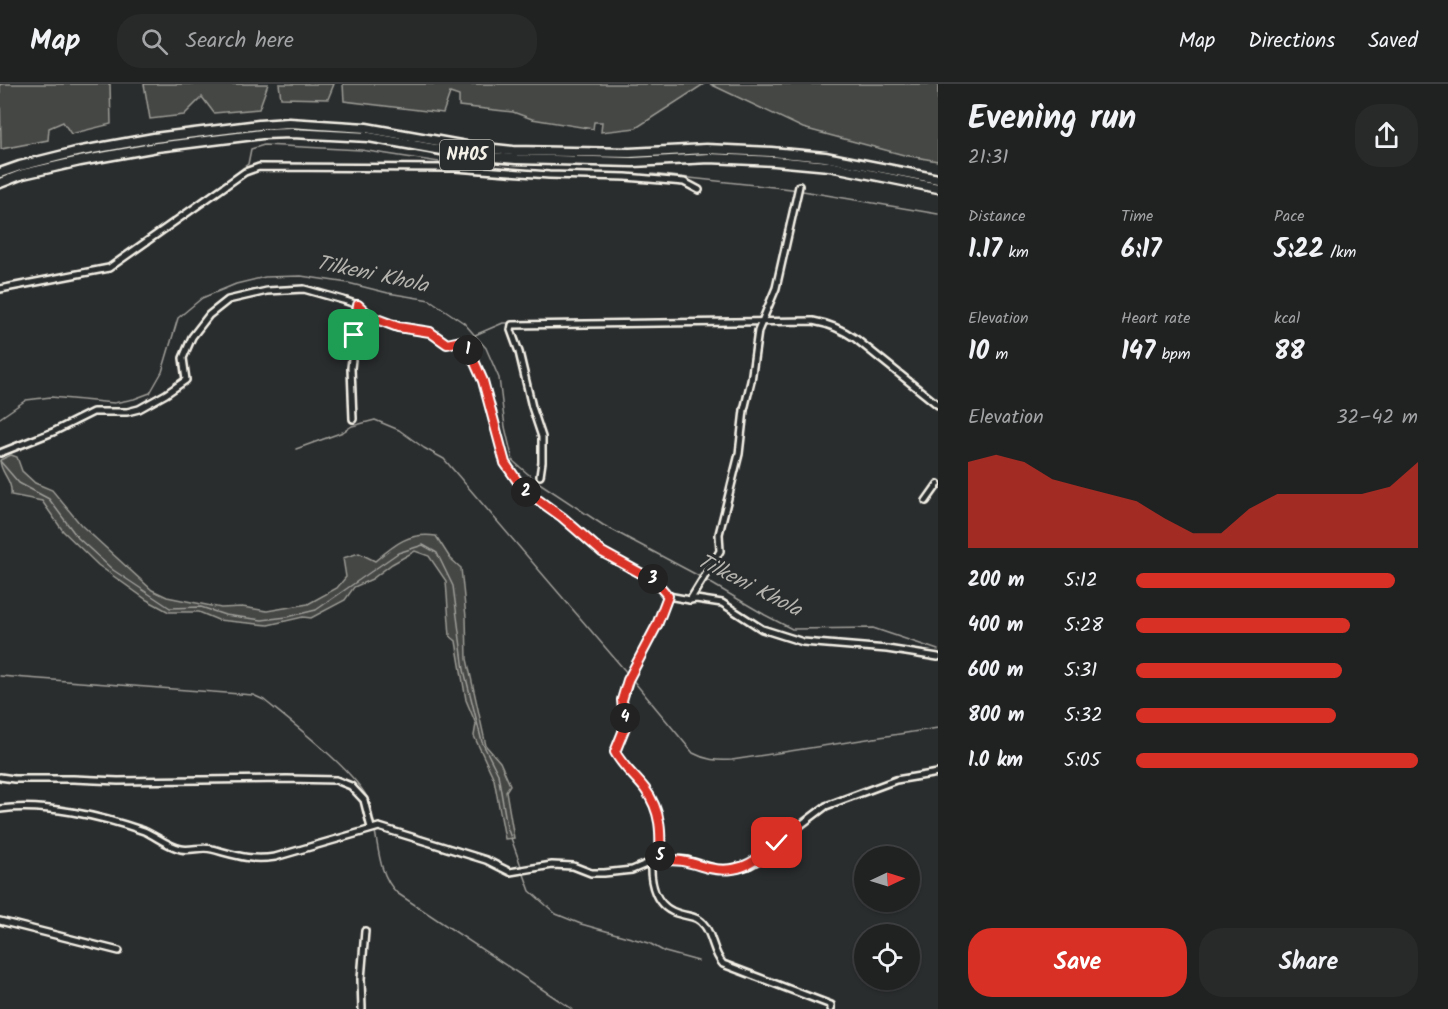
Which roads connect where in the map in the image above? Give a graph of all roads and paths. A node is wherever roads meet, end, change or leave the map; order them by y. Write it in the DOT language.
graph roads {
  1 [pos="0,173"];
  2 [pos="938,179"];
  3 [pos="0,183"];
  4 [pos="938,188"];
  5 [pos="798,189"];
  6 [pos="699,190"];
  7 [pos="0,289"];
  8 [pos="358,305"];
  9 [pos="761,322"];
  10 [pos="938,405"];
  11 [pos="353,419"];
  12 [pos="0,453"];
  13 [pos="540,476"];
  14 [pos="938,484"];
  15 [pos="926,501"];
  16 [pos="668,596"];
  17 [pos="690,600"];
  18 [pos="938,657"];
  19 [pos="938,773"];
  20 [pos="0,777"];
  21 [pos="0,809"];
  22 [pos="371,828"];
  23 [pos="660,861"];
  24 [pos="651,862"];
  25 [pos="0,921"];
  26 [pos="365,931"];
  27 [pos="118,951"];
  28 [pos="362,1009"];
  29 [pos="831,1009"];
  1 -- 2 [label="main road, NH05"];
  3 -- 4 [label="main road, NH05"];
  5 -- 9 [label="street"];
  6 -- 7 [label="street"];
  8 -- 11 [label="street"];
  8 -- 12 [label="street"];
  8 -- 16 [label="street"];
  9 -- 10 [label="street"];
  9 -- 13 [label="street"];
  9 -- 17 [label="street"];
  14 -- 15 [label="street"];
  16 -- 17 [label="street"];
  16 -- 23 [label="street"];
  17 -- 18 [label="street"];
  19 -- 23 [label="street"];
  20 -- 22 [label="street"];
  21 -- 22 [label="street"];
  22 -- 24 [label="street"];
  23 -- 24 [label="street"];
  24 -- 29 [label="street"];
  25 -- 27 [label="street"];
  26 -- 28 [label="street"];
}
